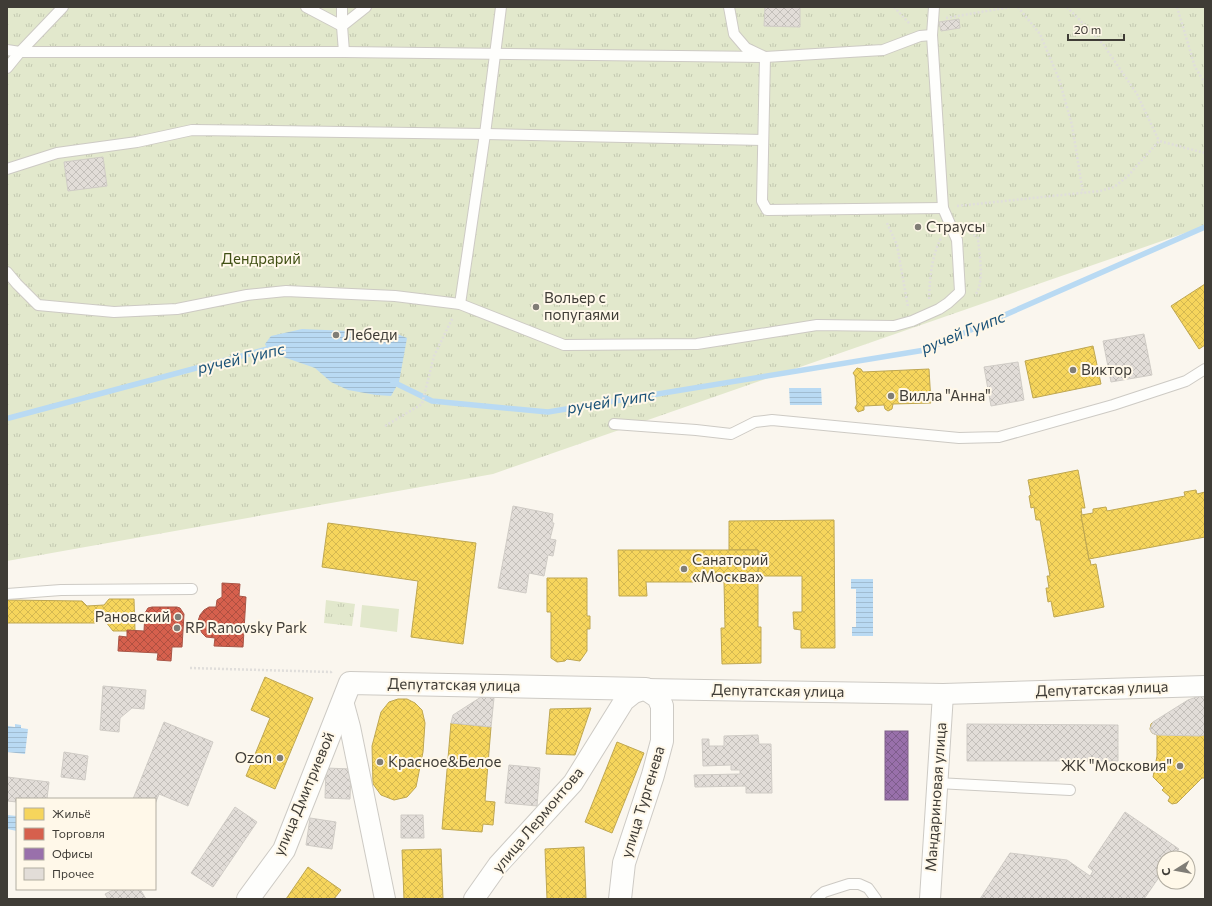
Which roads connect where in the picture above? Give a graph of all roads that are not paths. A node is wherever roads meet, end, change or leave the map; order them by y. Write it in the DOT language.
graph roads {
  1 [pos="64,7"];
  2 [pos="306,7"];
  3 [pos="342,7"];
  4 [pos="366,7"];
  5 [pos="501,7"];
  6 [pos="729,7"];
  7 [pos="934,7"];
  8 [pos="342,26"];
  9 [pos="932,35"];
  10 [pos="7,50"];
  11 [pos="20,52"];
  12 [pos="344,52"];
  13 [pos="495,55"];
  14 [pos="765,57"];
  15 [pos="7,68"];
  16 [pos="485,134"];
  17 [pos="763,140"];
  18 [pos="7,169"];
  19 [pos="943,208"];
  20 [pos="7,272"];
  21 [pos="460,304"];
  22 [pos="1205,369"];
  23 [pos="614,424"];
  24 [pos="192,589"];
  25 [pos="7,594"];
  26 [pos="1205,686"];
  27 [pos="646,688"];
  28 [pos="347,692"];
  29 [pos="943,694"];
  30 [pos="936,783"];
  31 [pos="1070,790"];
  32 [pos="248,899"];
  33 [pos="385,899"];
  34 [pos="474,899"];
  35 [pos="620,899"];
  36 [pos="816,899"];
  37 [pos="876,899"];
  38 [pos="930,899"];
  1 -- 11 [label="lane"];
  2 -- 8 [label="lane"];
  3 -- 8 [label="lane"];
  4 -- 8 [label="lane"];
  5 -- 13 [label="lane"];
  6 -- 14 [label="lane"];
  7 -- 9 [label="lane"];
  8 -- 12 [label="lane"];
  9 -- 14 [label="lane"];
  9 -- 19 [label="lane"];
  10 -- 11 [label="lane"];
  11 -- 12 [label="lane"];
  11 -- 15 [label="lane"];
  12 -- 13 [label="lane"];
  13 -- 14 [label="lane"];
  13 -- 16 [label="lane"];
  14 -- 17 [label="lane"];
  16 -- 17 [label="lane"];
  16 -- 18 [label="lane"];
  16 -- 21 [label="lane"];
  17 -- 19 [label="lane"];
  19 -- 21 [label="lane"];
  20 -- 21 [label="lane"];
  22 -- 23 [label="lane"];
  24 -- 25 [label="lane"];
  26 -- 29 [label="street, Депутатская улица"];
  27 -- 28 [label="street, Депутатская улица"];
  27 -- 29 [label="street, Депутатская улица"];
  27 -- 34 [label="street, улица Лермонтова"];
  27 -- 35 [label="street, улица Тургенева"];
  28 -- 32 [label="street, улица Дмитриевой"];
  28 -- 33 [label="street"];
  29 -- 30 [label="street, Мандариновая улица"];
  30 -- 31 [label="lane"];
  30 -- 38 [label="street, Мандариновая улица"];
  36 -- 37 [label="lane"];
}
